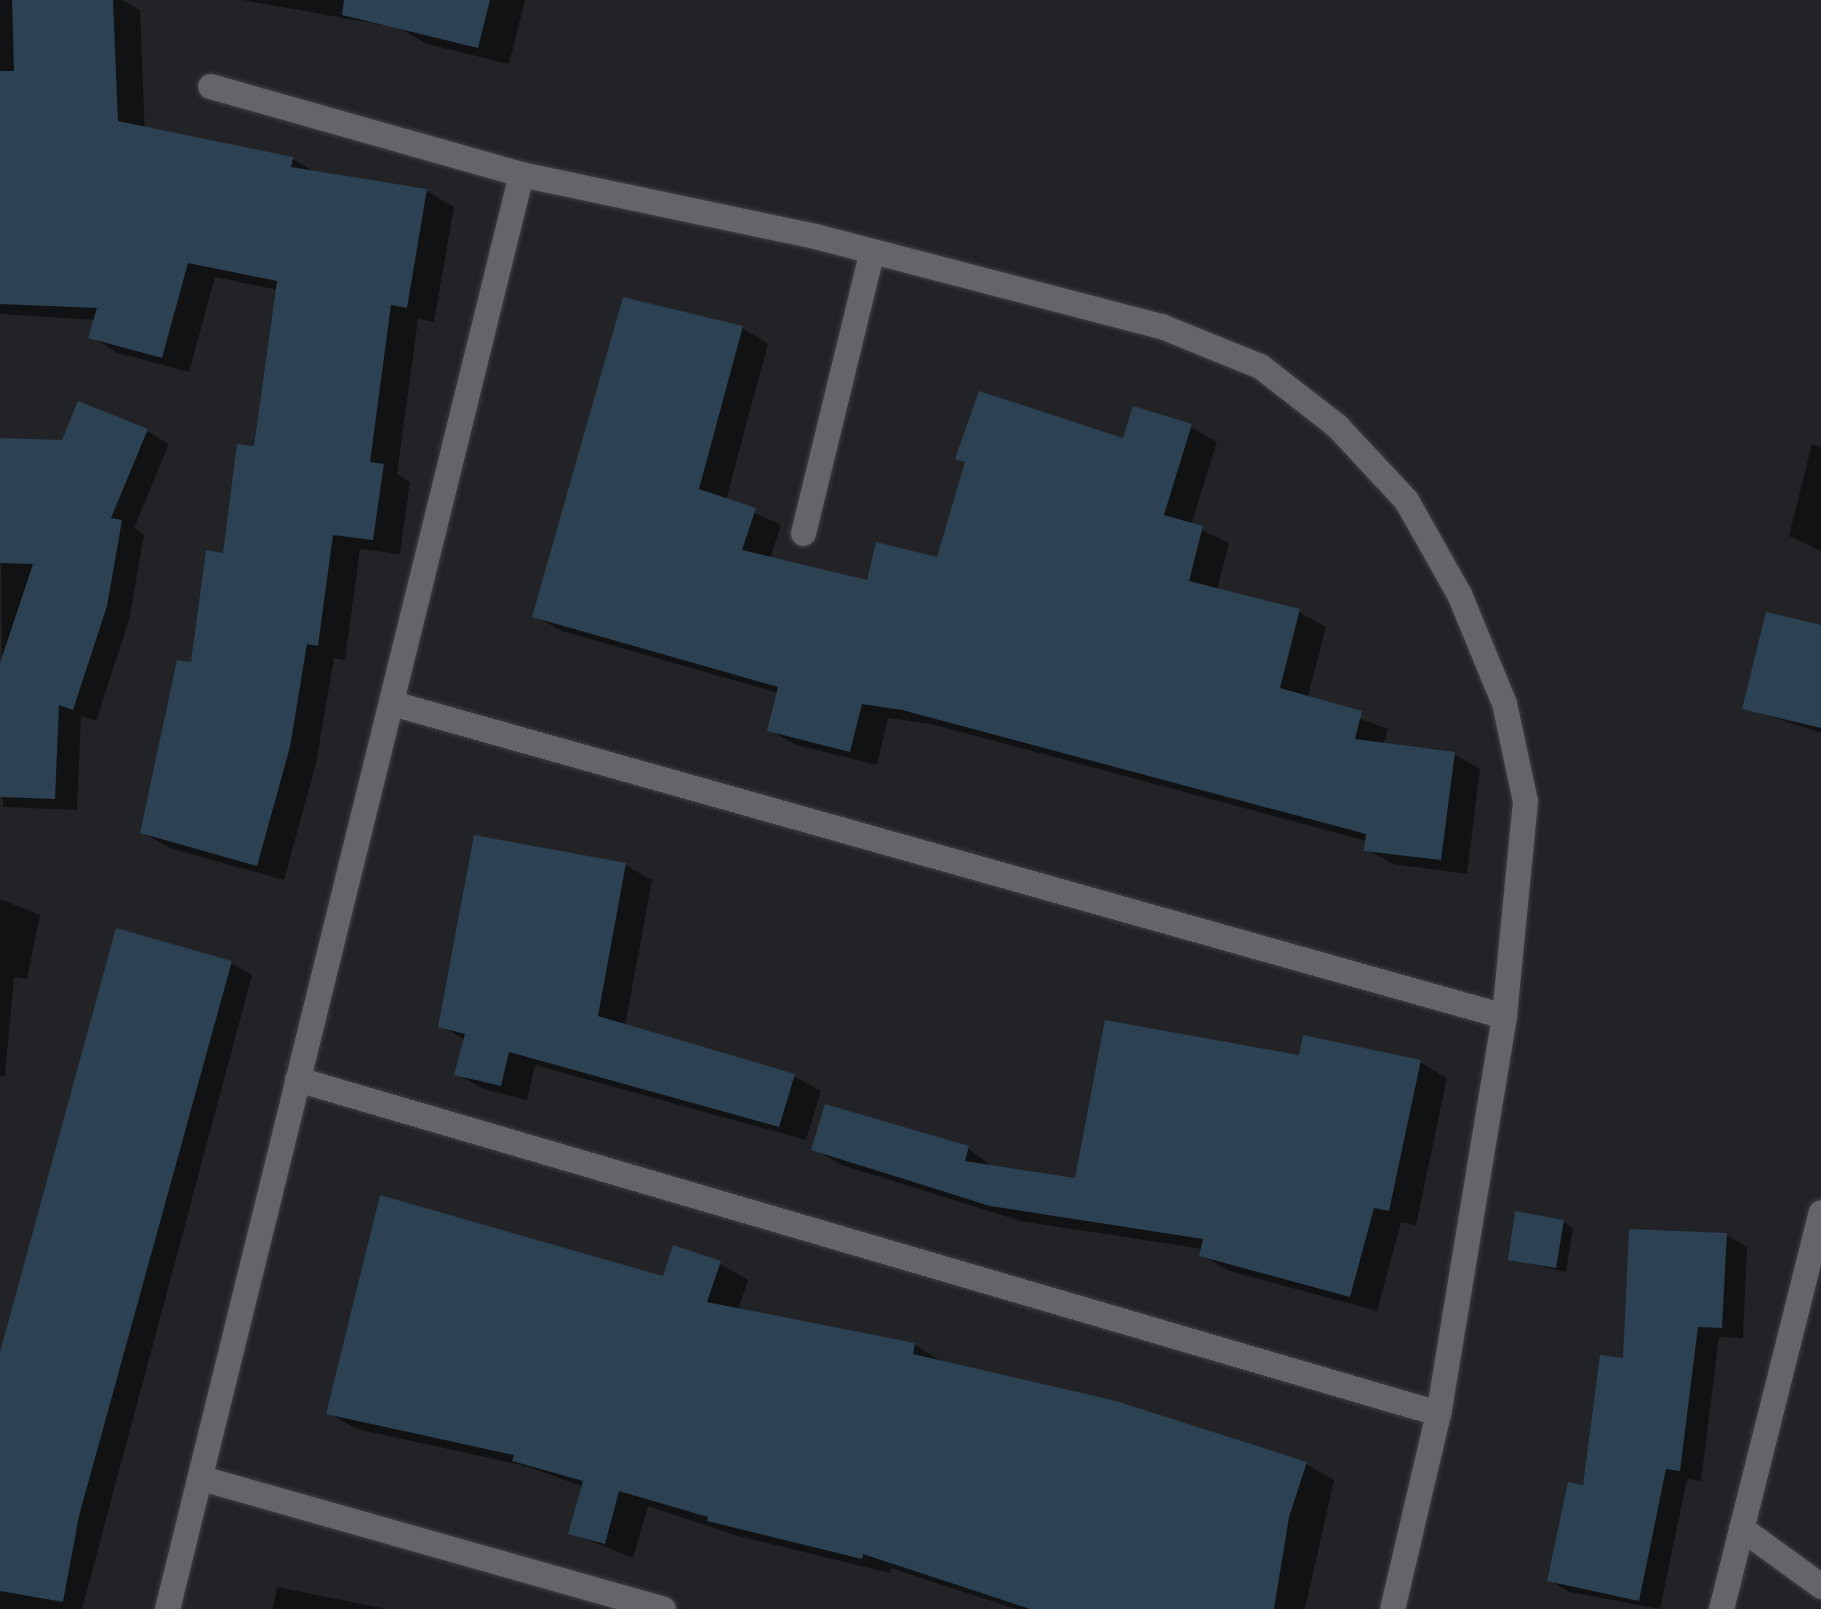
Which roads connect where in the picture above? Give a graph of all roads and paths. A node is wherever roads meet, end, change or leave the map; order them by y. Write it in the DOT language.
graph roads {
  1 [pos="210,86"];
  2 [pos="521,174"];
  3 [pos="872,251"];
  4 [pos="803,533"];
  5 [pos="392,703"];
  6 [pos="1504,1016"];
  7 [pos="297,1079"];
  8 [pos="1821,1212"];
  9 [pos="1438,1413"];
  10 [pos="200,1478"];
  11 [pos="1741,1528"];
  12 [pos="1821,1586"];
  13 [pos="166,1609"];
  14 [pos="663,1609"];
  15 [pos="1392,1609"];
  16 [pos="1720,1609"];
  1 -- 2 [label="street"];
  2 -- 3 [label="street"];
  2 -- 5 [label="street"];
  3 -- 4 [label="street"];
  3 -- 6 [label="street"];
  5 -- 6 [label="street"];
  5 -- 7 [label="street"];
  6 -- 9 [label="street"];
  7 -- 9 [label="street"];
  7 -- 10 [label="street"];
  8 -- 11 [label="street"];
  9 -- 15 [label="street"];
  10 -- 13 [label="street"];
  10 -- 14 [label="street"];
  11 -- 12 [label="street"];
  11 -- 16 [label="street"];
}
